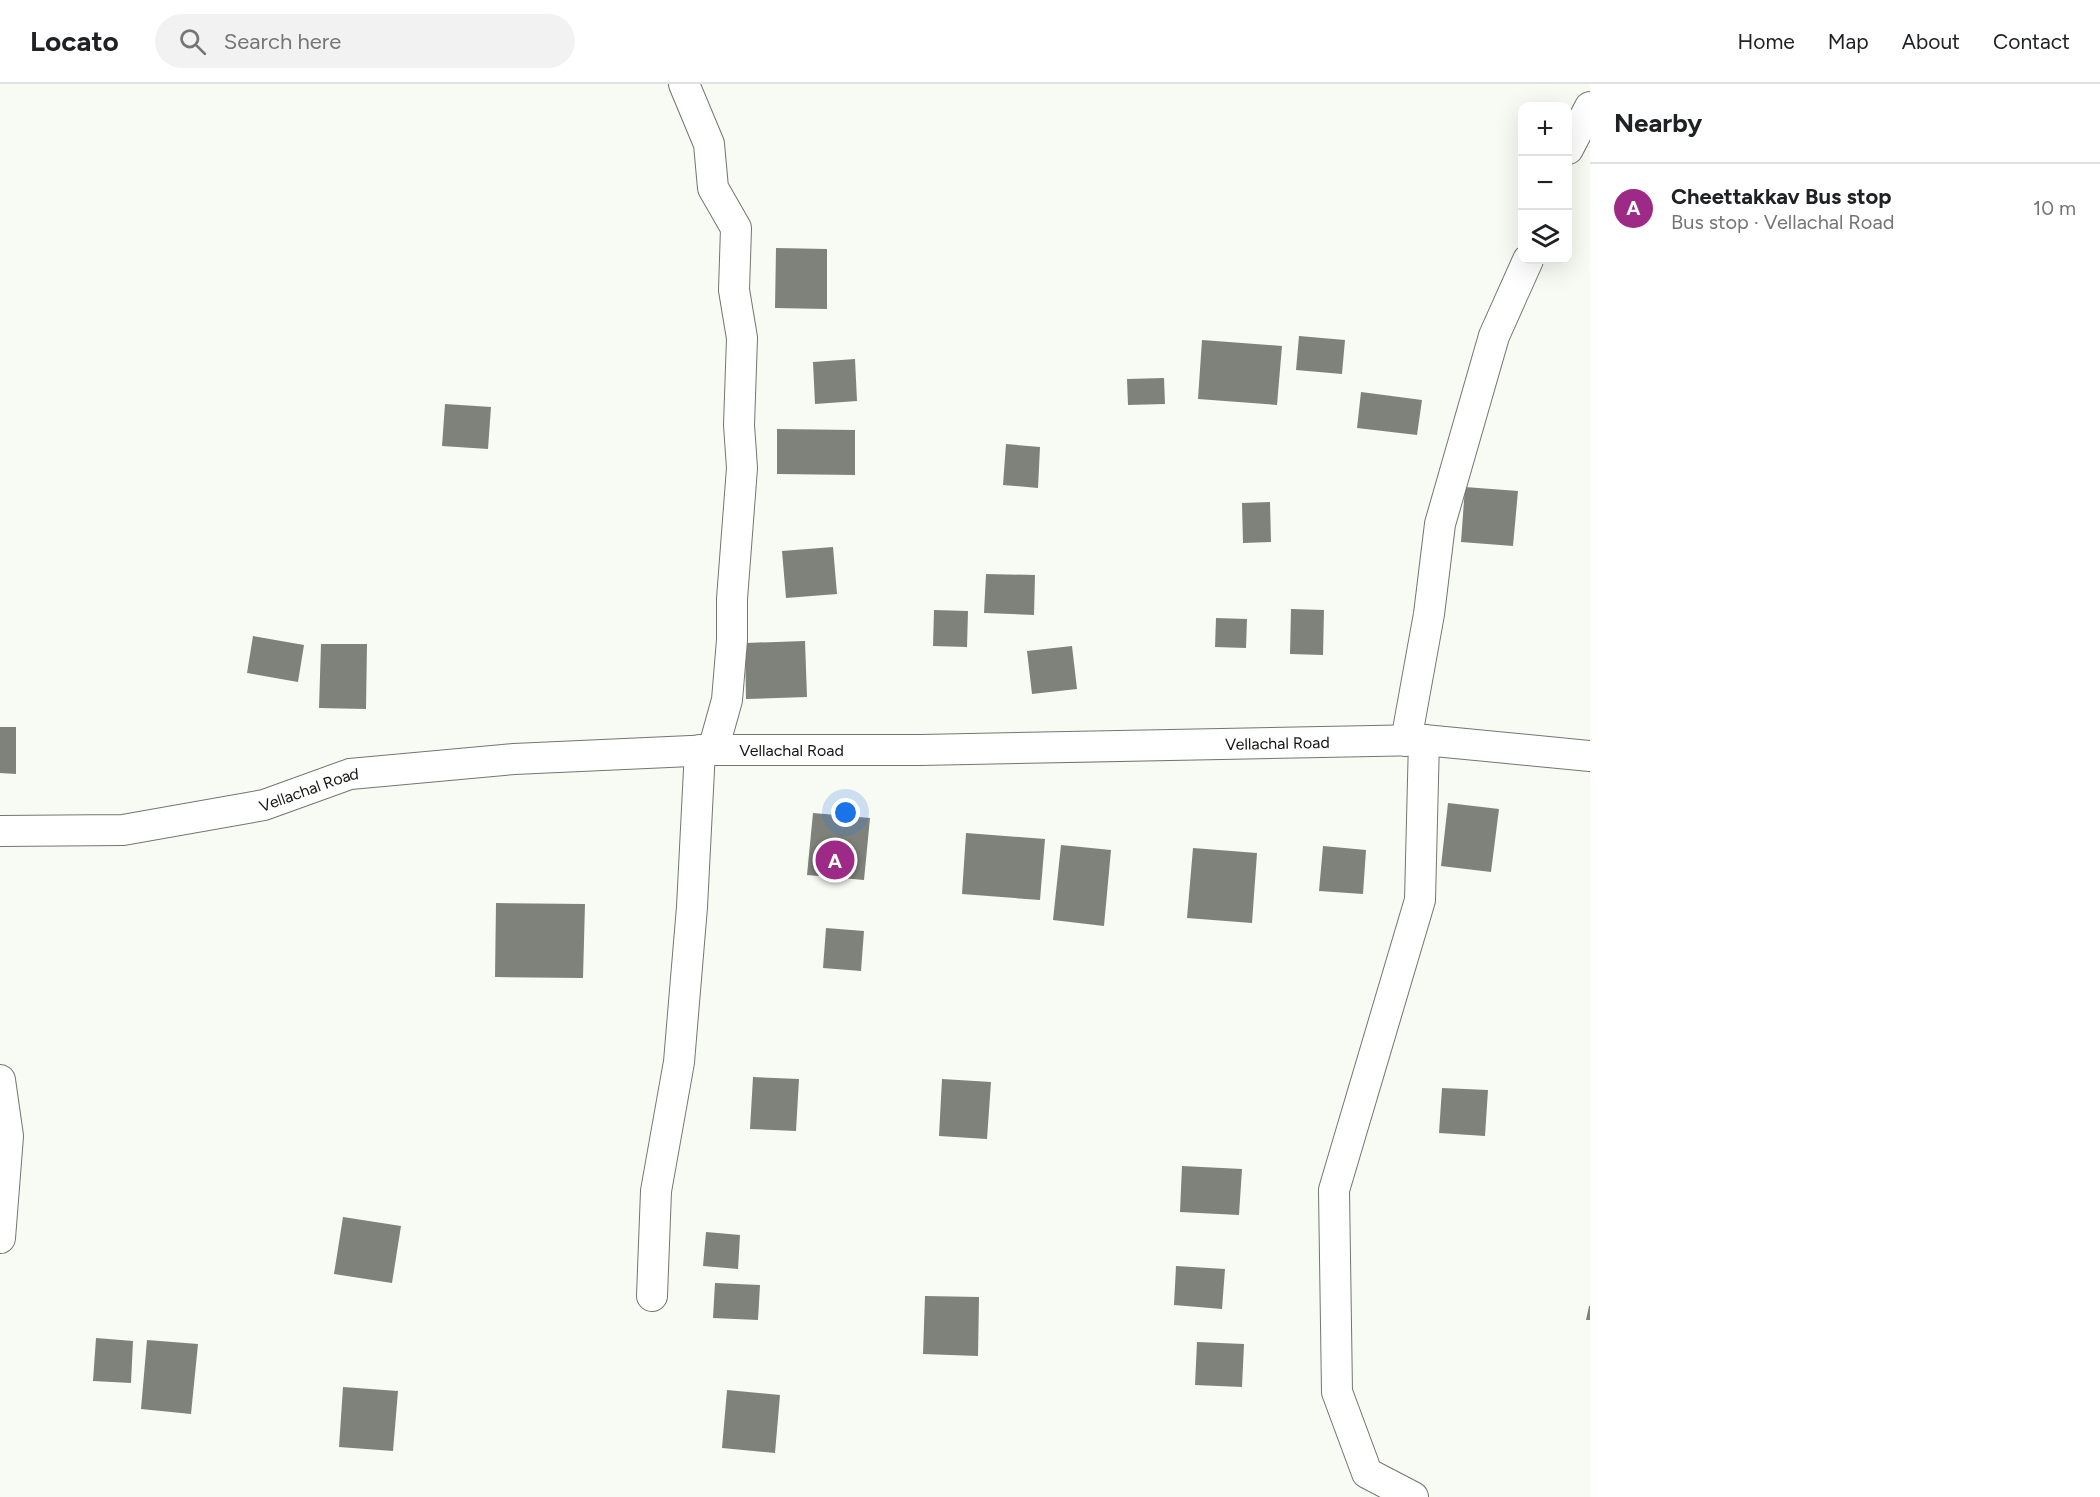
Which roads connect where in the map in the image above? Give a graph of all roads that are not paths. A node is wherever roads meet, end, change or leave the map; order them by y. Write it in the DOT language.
graph roads {
  1 [pos="684,84"];
  2 [pos="1590,107"];
  3 [pos="1572,141"];
  4 [pos="1526,264"];
  5 [pos="1415,740"];
  6 [pos="707,750"];
  7 [pos="1590,756"];
  8 [pos="0,831"];
  9 [pos="0,1080"];
  10 [pos="0,1238"];
  11 [pos="652,1296"];
  12 [pos="1413,1497"];
  1 -- 6 [label="street"];
  2 -- 3 [label="street"];
  4 -- 5 [label="street"];
  5 -- 6 [label="street, Vellachal Road"];
  5 -- 7 [label="street, Vellachal Road"];
  5 -- 12 [label="street"];
  6 -- 8 [label="street, Vellachal Road"];
  6 -- 11 [label="street"];
  9 -- 10 [label="street"];
}
